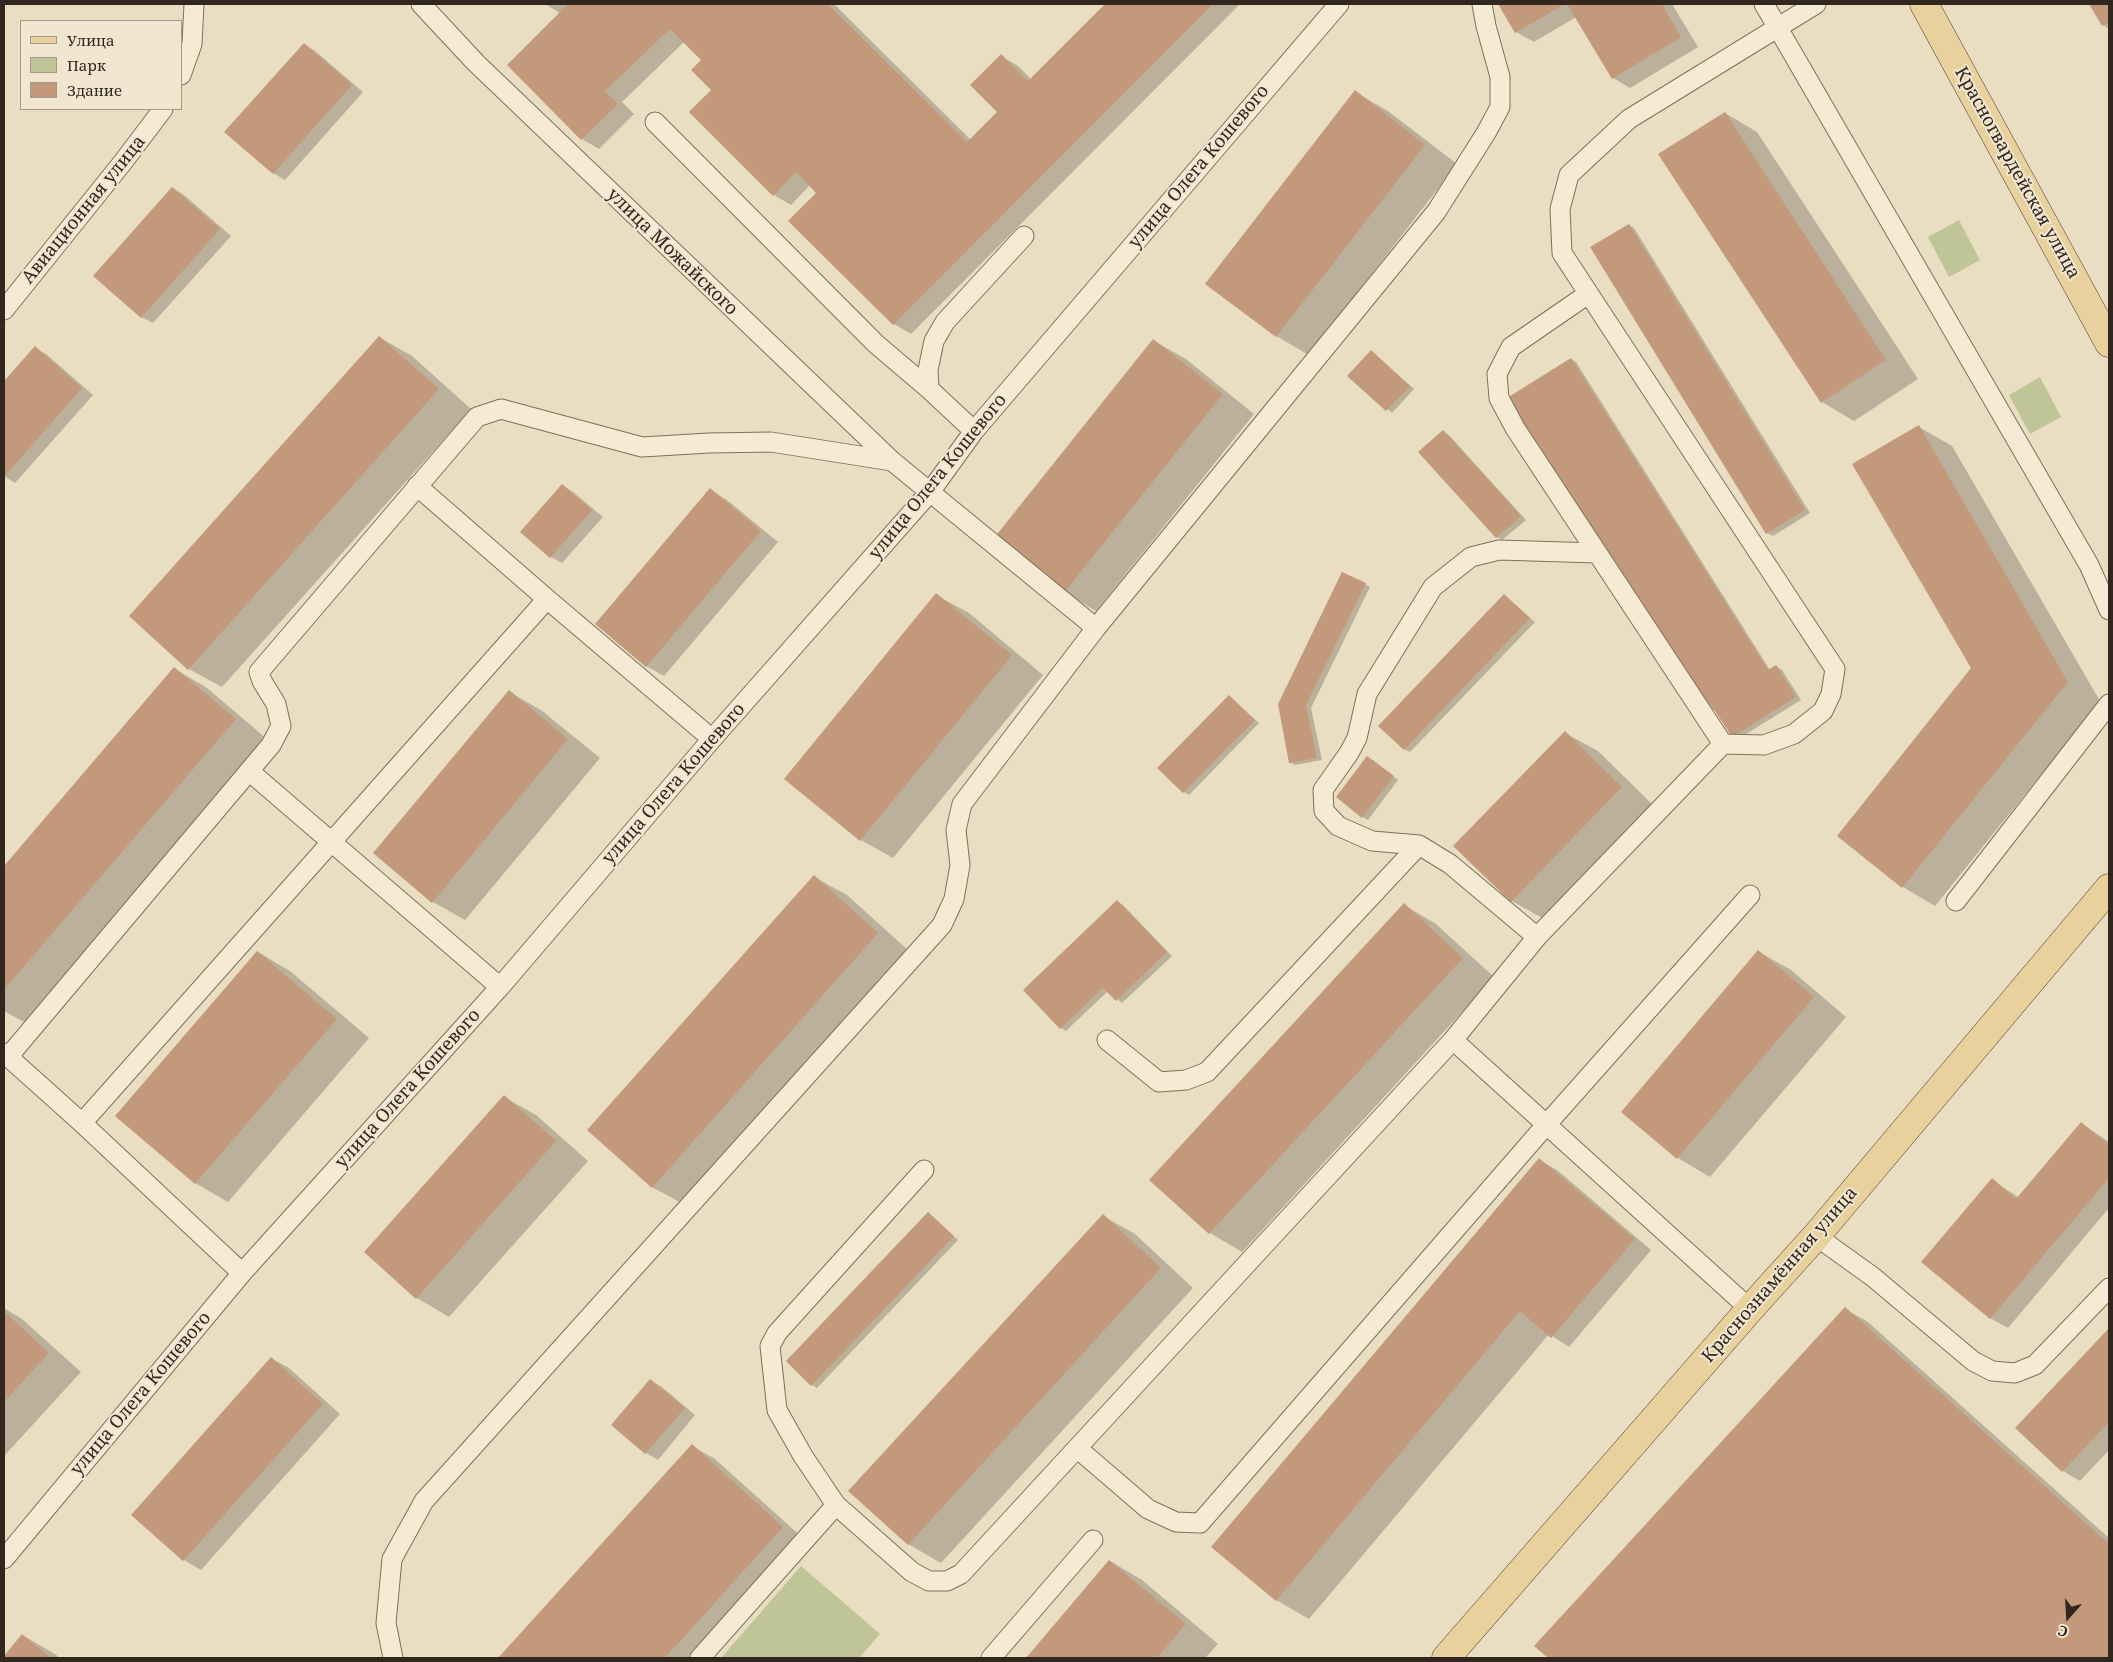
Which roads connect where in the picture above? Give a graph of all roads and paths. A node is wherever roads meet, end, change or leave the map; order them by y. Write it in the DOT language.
graph roads {
  1 [pos="194,4"];
  2 [pos="420,4"];
  3 [pos="1339,4"];
  4 [pos="1482,4"];
  5 [pos="1764,4"];
  6 [pos="1816,4"];
  7 [pos="1924,4"];
  8 [pos="1778,27"];
  9 [pos="182,72"];
  10 [pos="163,110"];
  11 [pos="655,122"];
  12 [pos="1024,236"];
  13 [pos="1588,294"];
  14 [pos="4,310"];
  15 [pos="2109,343"];
  16 [pos="929,390"];
  17 [pos="974,431"];
  18 [pos="892,461"];
  19 [pos="417,486"];
  20 [pos="930,492"];
  21 [pos="1596,553"];
  22 [pos="548,599"];
  23 [pos="2109,610"];
  24 [pos="1096,628"];
  25 [pos="2109,704"];
  26 [pos="712,739"];
  27 [pos="1722,744"];
  28 [pos="249,771"];
  29 [pos="331,842"];
  30 [pos="1419,845"];
  31 [pos="2109,888"];
  32 [pos="1750,895"];
  33 [pos="1956,901"];
  34 [pos="1537,937"];
  35 [pos="500,987"];
  36 [pos="1107,1040"];
  37 [pos="1453,1040"];
  38 [pos="6,1055"];
  39 [pos="82,1123"];
  40 [pos="1546,1125"];
  41 [pos="924,1170"];
  42 [pos="1816,1236"];
  43 [pos="242,1273"];
  44 [pos="2109,1288"];
  45 [pos="1750,1309"];
  46 [pos="1077,1448"];
  47 [pos="836,1505"];
  48 [pos="1093,1540"];
  49 [pos="4,1559"];
  50 [pos="393,1658"];
  51 [pos="700,1658"];
  52 [pos="991,1658"];
  53 [pos="1446,1658"];
  1 -- 9 [label="lane"];
  2 -- 18 [label="lane, улица Можайского"];
  3 -- 17 [label="lane, улица Олега Кошевого"];
  4 -- 24 [label="lane"];
  5 -- 8 [label="lane"];
  6 -- 8 [label="lane"];
  7 -- 15 [label="main road, Красногвардейская улица"];
  8 -- 13 [label="lane"];
  8 -- 23 [label="lane"];
  10 -- 14 [label="lane, Авиационная улица"];
  11 -- 16 [label="lane"];
  12 -- 16 [label="lane"];
  13 -- 21 [label="lane"];
  13 -- 27 [label="lane"];
  16 -- 17 [label="lane"];
  17 -- 20 [label="lane, улица Олега Кошевого"];
  18 -- 19 [label="lane"];
  18 -- 20 [label="lane, улица Можайского"];
  19 -- 22 [label="lane"];
  19 -- 28 [label="lane"];
  20 -- 24 [label="lane, улица Можайского"];
  20 -- 26 [label="lane, улица Олега Кошевого"];
  21 -- 27 [label="lane"];
  21 -- 30 [label="lane"];
  22 -- 26 [label="lane"];
  22 -- 29 [label="lane"];
  24 -- 50 [label="lane"];
  25 -- 33 [label="lane"];
  26 -- 35 [label="lane, улица Олега Кошевого"];
  27 -- 34 [label="lane"];
  28 -- 29 [label="lane"];
  28 -- 38 [label="lane"];
  29 -- 35 [label="lane"];
  29 -- 39 [label="lane"];
  30 -- 34 [label="lane"];
  30 -- 36 [label="lane"];
  31 -- 42 [label="main road, Краснознамённая улица"];
  32 -- 40 [label="lane"];
  34 -- 37 [label="lane"];
  35 -- 43 [label="lane, улица Олега Кошевого"];
  37 -- 40 [label="lane"];
  37 -- 46 [label="lane"];
  38 -- 39 [label="lane"];
  39 -- 43 [label="lane"];
  40 -- 45 [label="lane"];
  40 -- 46 [label="lane"];
  41 -- 47 [label="lane"];
  42 -- 44 [label="lane"];
  42 -- 45 [label="main road, Краснознамённая улица"];
  43 -- 49 [label="lane, улица Олега Кошевого"];
  45 -- 53 [label="main road, Краснознамённая улица"];
  46 -- 47 [label="lane"];
  47 -- 51 [label="lane"];
  48 -- 52 [label="lane"];
}
